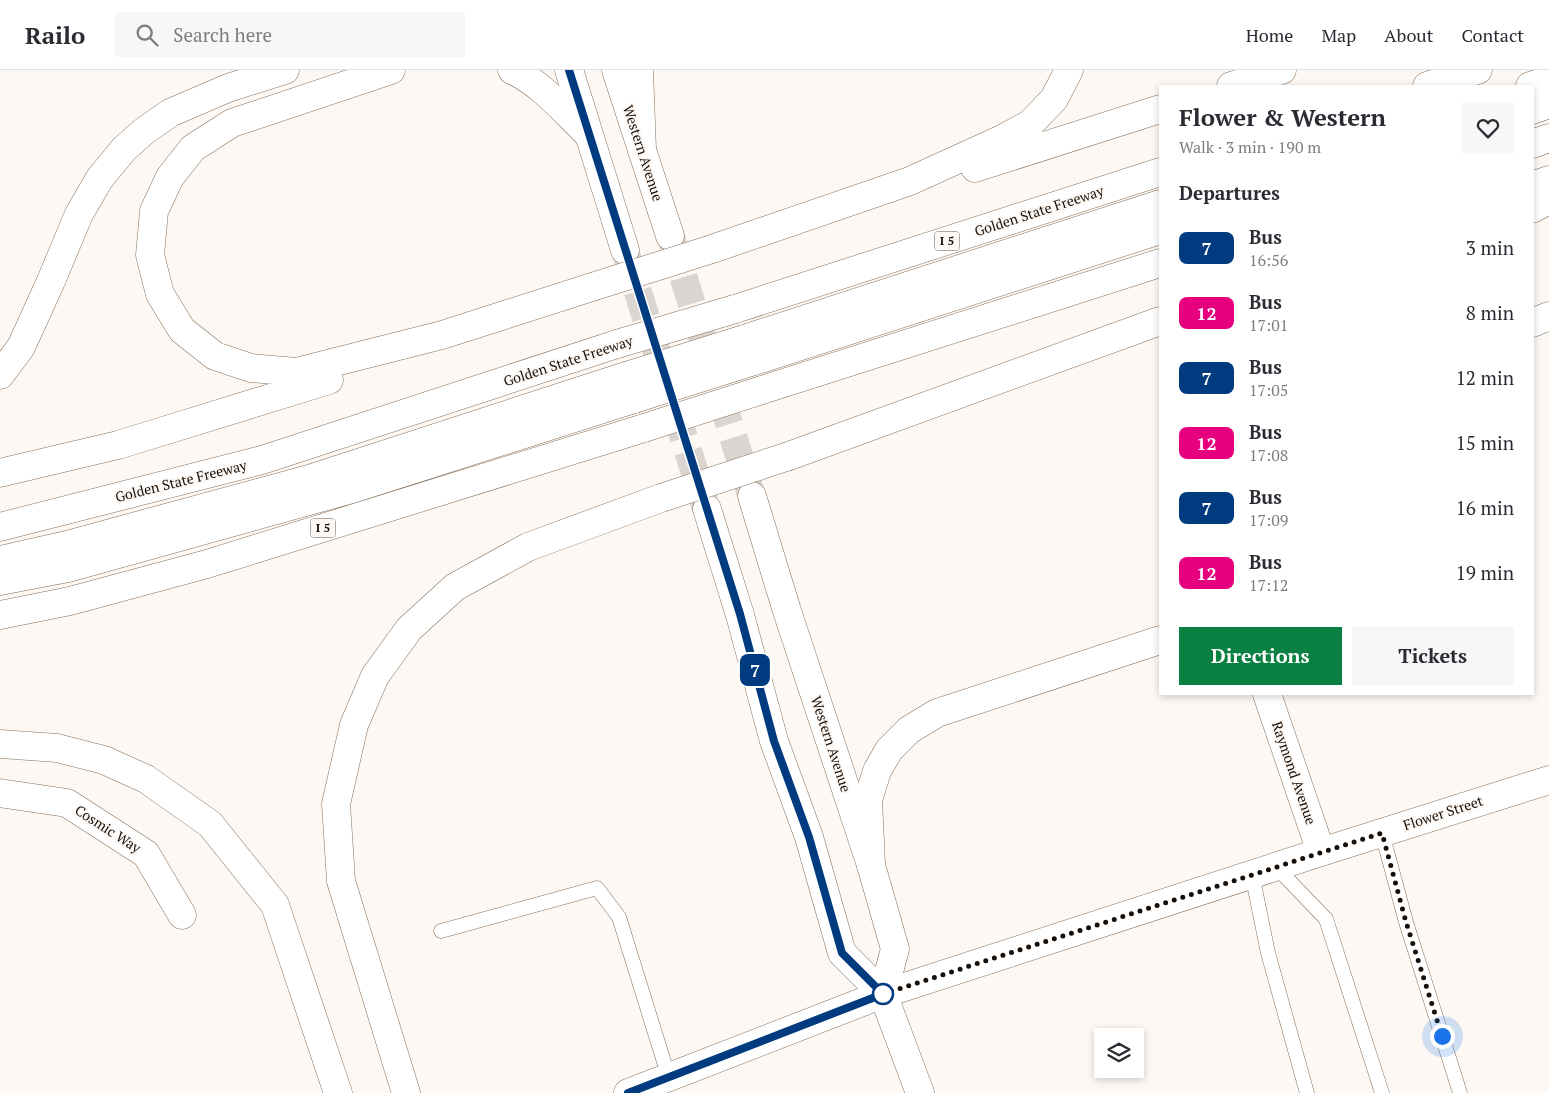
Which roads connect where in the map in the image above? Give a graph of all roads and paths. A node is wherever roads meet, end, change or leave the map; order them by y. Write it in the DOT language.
graph roads {
  1 [pos="285,70"];
  2 [pos="391,70"];
  3 [pos="512,70"];
  4 [pos="569,70"];
  5 [pos="616,70"];
  6 [pos="639,70"];
  7 [pos="1069,70"];
  8 [pos="1282,70"];
  9 [pos="1478,70"];
  10 [pos="1549,80"];
  11 [pos="1234,85"];
  12 [pos="1430,85"];
  13 [pos="1533,85"];
  14 [pos="1549,104"];
  15 [pos="1159,109"];
  16 [pos="1534,109"];
  17 [pos="588,134"];
  18 [pos="1549,138"];
  19 [pos="1534,143"];
  20 [pos="642,150"];
  21 [pos="1159,172"];
  22 [pos="1549,180"];
  23 [pos="910,181"];
  24 [pos="1534,185"];
  25 [pos="1549,200"];
  26 [pos="1159,204"];
  27 [pos="1534,208"];
  28 [pos="1159,230"];
  29 [pos="670,236"];
  30 [pos="625,250"];
  31 [pos="1159,263"];
  32 [pos="1549,316"];
  33 [pos="1159,321"];
  34 [pos="1534,322"];
  35 [pos="442,335"];
  36 [pos="748,350"];
  37 [pos="0,375"];
  38 [pos="630,387"];
  39 [pos="0,472"];
  40 [pos="752,496"];
  41 [pos="707,510"];
  42 [pos="0,527"];
  43 [pos="0,560"];
  44 [pos="0,581"];
  45 [pos="0,615"];
  46 [pos="1159,640"];
  47 [pos="1267,695"];
  48 [pos="0,744"];
  49 [pos="1549,780"];
  50 [pos="0,793"];
  51 [pos="1382,833"];
  52 [pos="1321,852"];
  53 [pos="871,865"];
  54 [pos="1264,870"];
  55 [pos="182,915"];
  56 [pos="441,931"];
  57 [pos="883,994"];
  58 [pos="669,1078"];
  59 [pos="338,1093"];
  60 [pos="406,1093"];
  61 [pos="628,1093"];
  62 [pos="920,1093"];
  63 [pos="1307,1093"];
  64 [pos="1382,1093"];
  65 [pos="1460,1093"];
  1 -- 37 [label="main road"];
  2 -- 35 [label="main road"];
  3 -- 17 [label="main road"];
  4 -- 17 [label="main road"];
  5 -- 20 [label="main road, Western Avenue"];
  6 -- 20 [label="main road"];
  7 -- 23 [label="main road"];
  8 -- 11 [label="main road"];
  9 -- 12 [label="main road"];
  10 -- 13 [label="main road"];
  14 -- 16 [label="main road"];
  15 -- 23 [label="main road"];
  17 -- 30 [label="main road"];
  18 -- 19 [label="main road"];
  20 -- 29 [label="main road, Western Avenue"];
  21 -- 42 [label="main road, Golden State Freeway / I 5, bridge"];
  22 -- 24 [label="main road"];
  23 -- 35 [label="main road, bridge"];
  25 -- 27 [label="main road"];
  26 -- 36 [label="main road"];
  28 -- 36 [label="main road"];
  31 -- 45 [label="main road, I 5, bridge"];
  32 -- 34 [label="main road"];
  33 -- 60 [label="main road, bridge"];
  35 -- 39 [label="main road"];
  36 -- 38 [label="main road, bridge"];
  38 -- 43 [label="main road"];
  38 -- 44 [label="main road"];
  40 -- 53 [label="main road, Western Avenue"];
  41 -- 57 [label="main road"];
  46 -- 53 [label="main road"];
  47 -- 52 [label="main road, Raymond Avenue"];
  48 -- 59 [label="main road"];
  49 -- 51 [label="main road, Flower Street"];
  50 -- 55 [label="main road, Cosmic Way"];
  51 -- 52 [label="main road, Flower Street"];
  51 -- 65 [label="lane"];
  52 -- 54 [label="main road, Flower Street"];
  53 -- 57 [label="main road, Western Avenue"];
  54 -- 57 [label="main road, Flower Street"];
  54 -- 63 [label="lane"];
  54 -- 64 [label="lane"];
  56 -- 58 [label="lane"];
  57 -- 58 [label="main road, Flower Street"];
  57 -- 62 [label="main road"];
  58 -- 61 [label="main road, Flower Street"];
}
